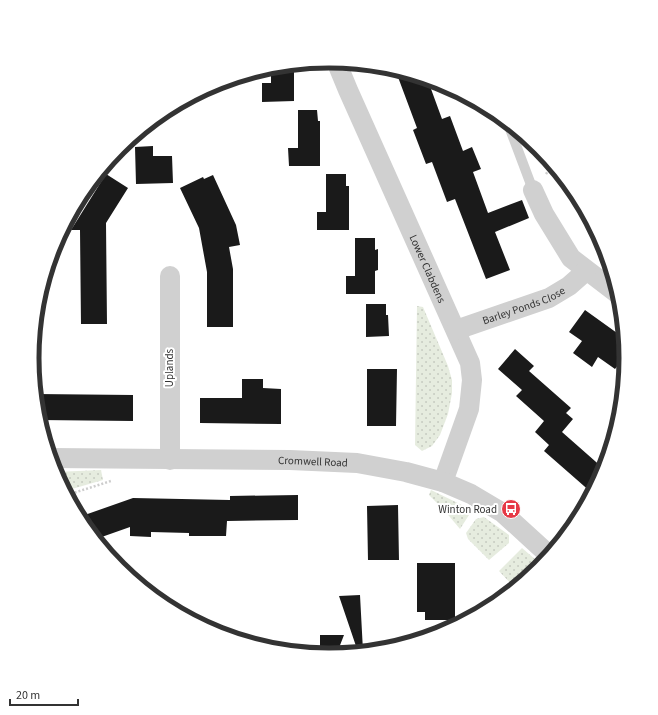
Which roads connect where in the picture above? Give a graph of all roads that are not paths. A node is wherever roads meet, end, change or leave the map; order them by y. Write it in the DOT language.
graph roads {
  1 [pos="339,68"];
  2 [pos="511,131"];
  3 [pos="533,190"];
  4 [pos="586,271"];
  5 [pos="170,276"];
  6 [pos="610,289"];
  7 [pos="456,330"];
  8 [pos="57,458"];
  9 [pos="170,460"];
  10 [pos="443,482"];
  11 [pos="545,551"];
  1 -- 7 [label="street, Lower Clabdens"];
  2 -- 3 [label="lane"];
  3 -- 4 [label="street"];
  4 -- 6 [label="street"];
  4 -- 7 [label="street, Barley Ponds Close"];
  5 -- 9 [label="street, Uplands"];
  7 -- 10 [label="street, Lower Clabdens"];
  8 -- 9 [label="street, Cromwell Road"];
  9 -- 10 [label="street, Cromwell Road"];
  10 -- 11 [label="street, Cromwell Road"];
}
